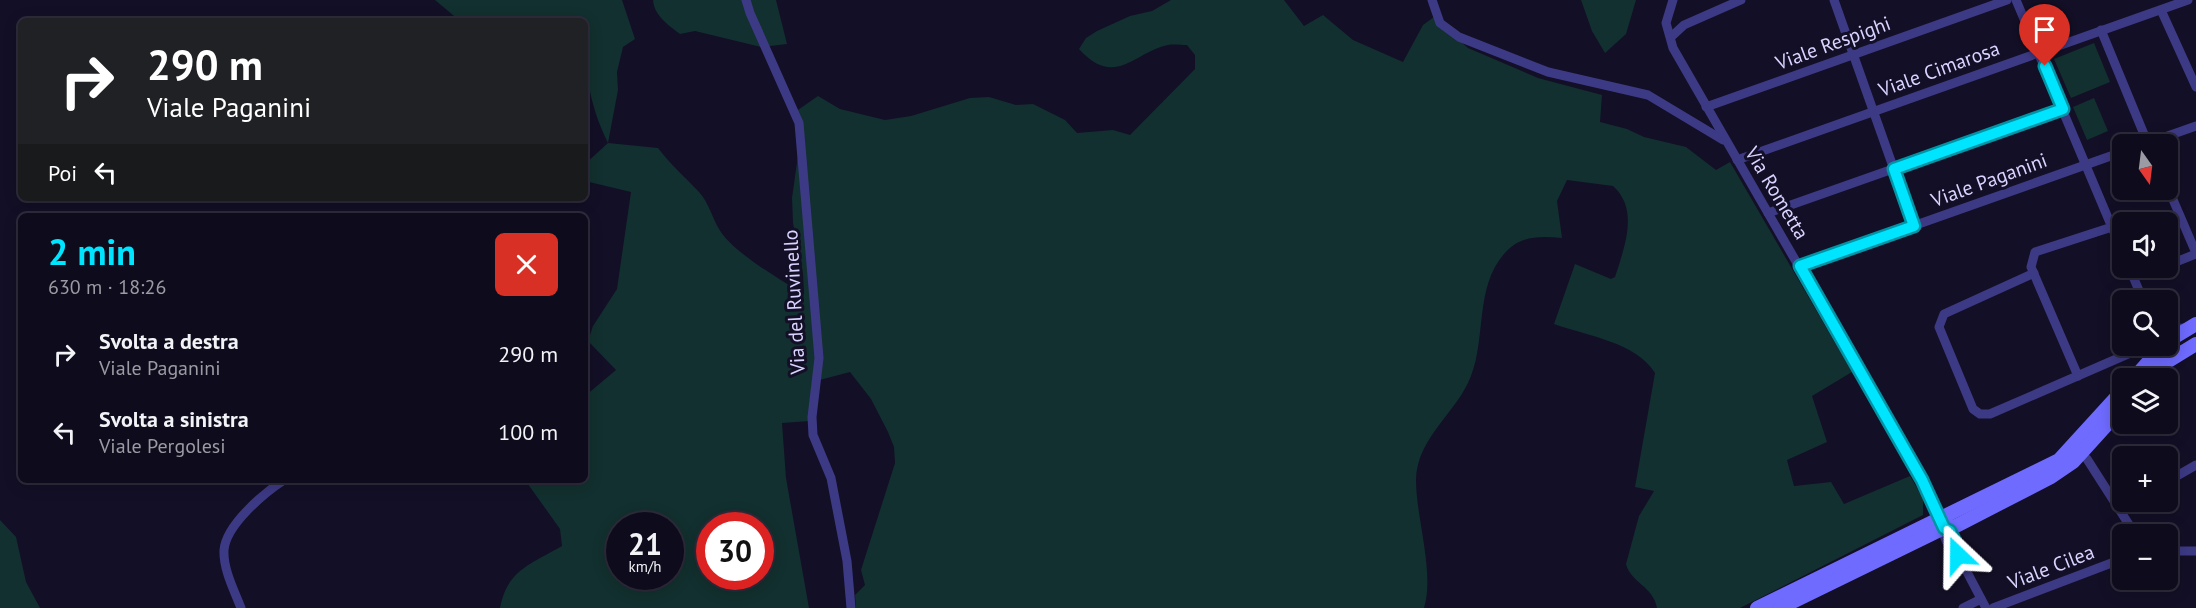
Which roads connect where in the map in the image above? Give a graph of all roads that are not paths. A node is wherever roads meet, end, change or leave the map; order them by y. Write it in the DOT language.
graph roads {
  1 [pos="746,0"];
  2 [pos="1432,0"];
  3 [pos="1673,0"];
  4 [pos="1741,0"];
  5 [pos="1833,0"];
  6 [pos="2007,0"];
  7 [pos="2016,0"];
  8 [pos="2188,0"];
  9 [pos="2161,10"];
  10 [pos="2101,30"];
  11 [pos="1671,37"];
  12 [pos="2039,52"];
  13 [pos="1854,54"];
  14 [pos="2196,87"];
  15 [pos="1706,107"];
  16 [pos="2063,109"];
  17 [pos="1874,111"];
  18 [pos="2196,126"];
  19 [pos="2143,134"];
  20 [pos="2174,134"];
  21 [pos="1724,140"];
  22 [pos="2112,155"];
  23 [pos="1737,160"];
  24 [pos="2087,164"];
  25 [pos="1894,169"];
  26 [pos="2173,200"];
  27 [pos="1768,213"];
  28 [pos="1914,226"];
  29 [pos="2112,227"];
  30 [pos="2196,254"];
  31 [pos="2178,261"];
  32 [pos="1800,266"];
  33 [pos="2034,273"];
  34 [pos="2193,326"];
  35 [pos="2178,328"];
  36 [pos="2178,335"];
  37 [pos="2196,344"];
  38 [pos="2133,356"];
  39 [pos="2165,356"];
  40 [pos="2155,368"];
  41 [pos="2159,368"];
  42 [pos="2078,376"];
  43 [pos="2112,402"];
  44 [pos="2112,419"];
  45 [pos="2087,459"];
  46 [pos="2196,465"];
  47 [pos="2178,475"];
  48 [pos="279,483"];
  49 [pos="2112,496"];
  50 [pos="1942,526"];
  51 [pos="2178,551"];
  52 [pos="2196,551"];
  53 [pos="2112,563"];
  54 [pos="1981,599"];
  55 [pos="241,608"];
  56 [pos="851,608"];
  57 [pos="1756,608"];
  58 [pos="1780,608"];
  59 [pos="1794,608"];
  60 [pos="1963,608"];
  61 [pos="1986,608"];
  62 [pos="1993,608"];
  1 -- 56 [label="street, Via del Ruvinello"];
  2 -- 21 [label="street"];
  3 -- 11 [label="street, Via Rometta"];
  4 -- 11 [label="street"];
  5 -- 13 [label="street"];
  6 -- 13 [label="street, Viale Respighi"];
  7 -- 12 [label="street"];
  8 -- 9 [label="street, Viale Cimarosa"];
  9 -- 10 [label="street, Viale Cimarosa"];
  9 -- 14 [label="street"];
  10 -- 12 [label="street, Viale Cimarosa"];
  10 -- 19 [label="street"];
  11 -- 15 [label="street, Via Rometta"];
  12 -- 16 [label="street"];
  12 -- 17 [label="street, Viale Cimarosa"];
  13 -- 15 [label="street, Viale Respighi"];
  13 -- 17 [label="street"];
  15 -- 21 [label="street, Via Rometta"];
  16 -- 24 [label="street"];
  16 -- 25 [label="street"];
  17 -- 23 [label="street, Viale Cimarosa"];
  17 -- 25 [label="street"];
  18 -- 20 [label="street"];
  21 -- 23 [label="street, Via Rometta"];
  22 -- 24 [label="street, Viale Paganini"];
  23 -- 27 [label="street, Via Rometta"];
  24 -- 28 [label="street, Viale Paganini"];
  24 -- 29 [label="street"];
  25 -- 27 [label="street"];
  25 -- 28 [label="street"];
  26 -- 30 [label="street"];
  27 -- 32 [label="street, Via Rometta"];
  28 -- 32 [label="street, Viale Paganini"];
  29 -- 33 [label="street"];
  30 -- 31 [label="street"];
  32 -- 50 [label="street, Via Rometta"];
  33 -- 42 [label="street"];
  33 -- 42 [label="street"];
  34 -- 35 [label="street"];
  34 -- 36 [label="main road"];
  37 -- 41 [label="main road"];
  38 -- 42 [label="street"];
  39 -- 40 [label="street"];
  43 -- 50 [label="main road"];
  44 -- 50 [label="main road"];
  45 -- 49 [label="street"];
  46 -- 47 [label="street"];
  48 -- 55 [label="street"];
  50 -- 54 [label="street, Via Rometta"];
  50 -- 57 [label="main road"];
  50 -- 58 [label="main road"];
  50 -- 59 [label="street"];
  51 -- 52 [label="street"];
  53 -- 62 [label="street, Viale Cilea"];
  54 -- 60 [label="street"];
  54 -- 61 [label="street, Via Rometta"];
}
